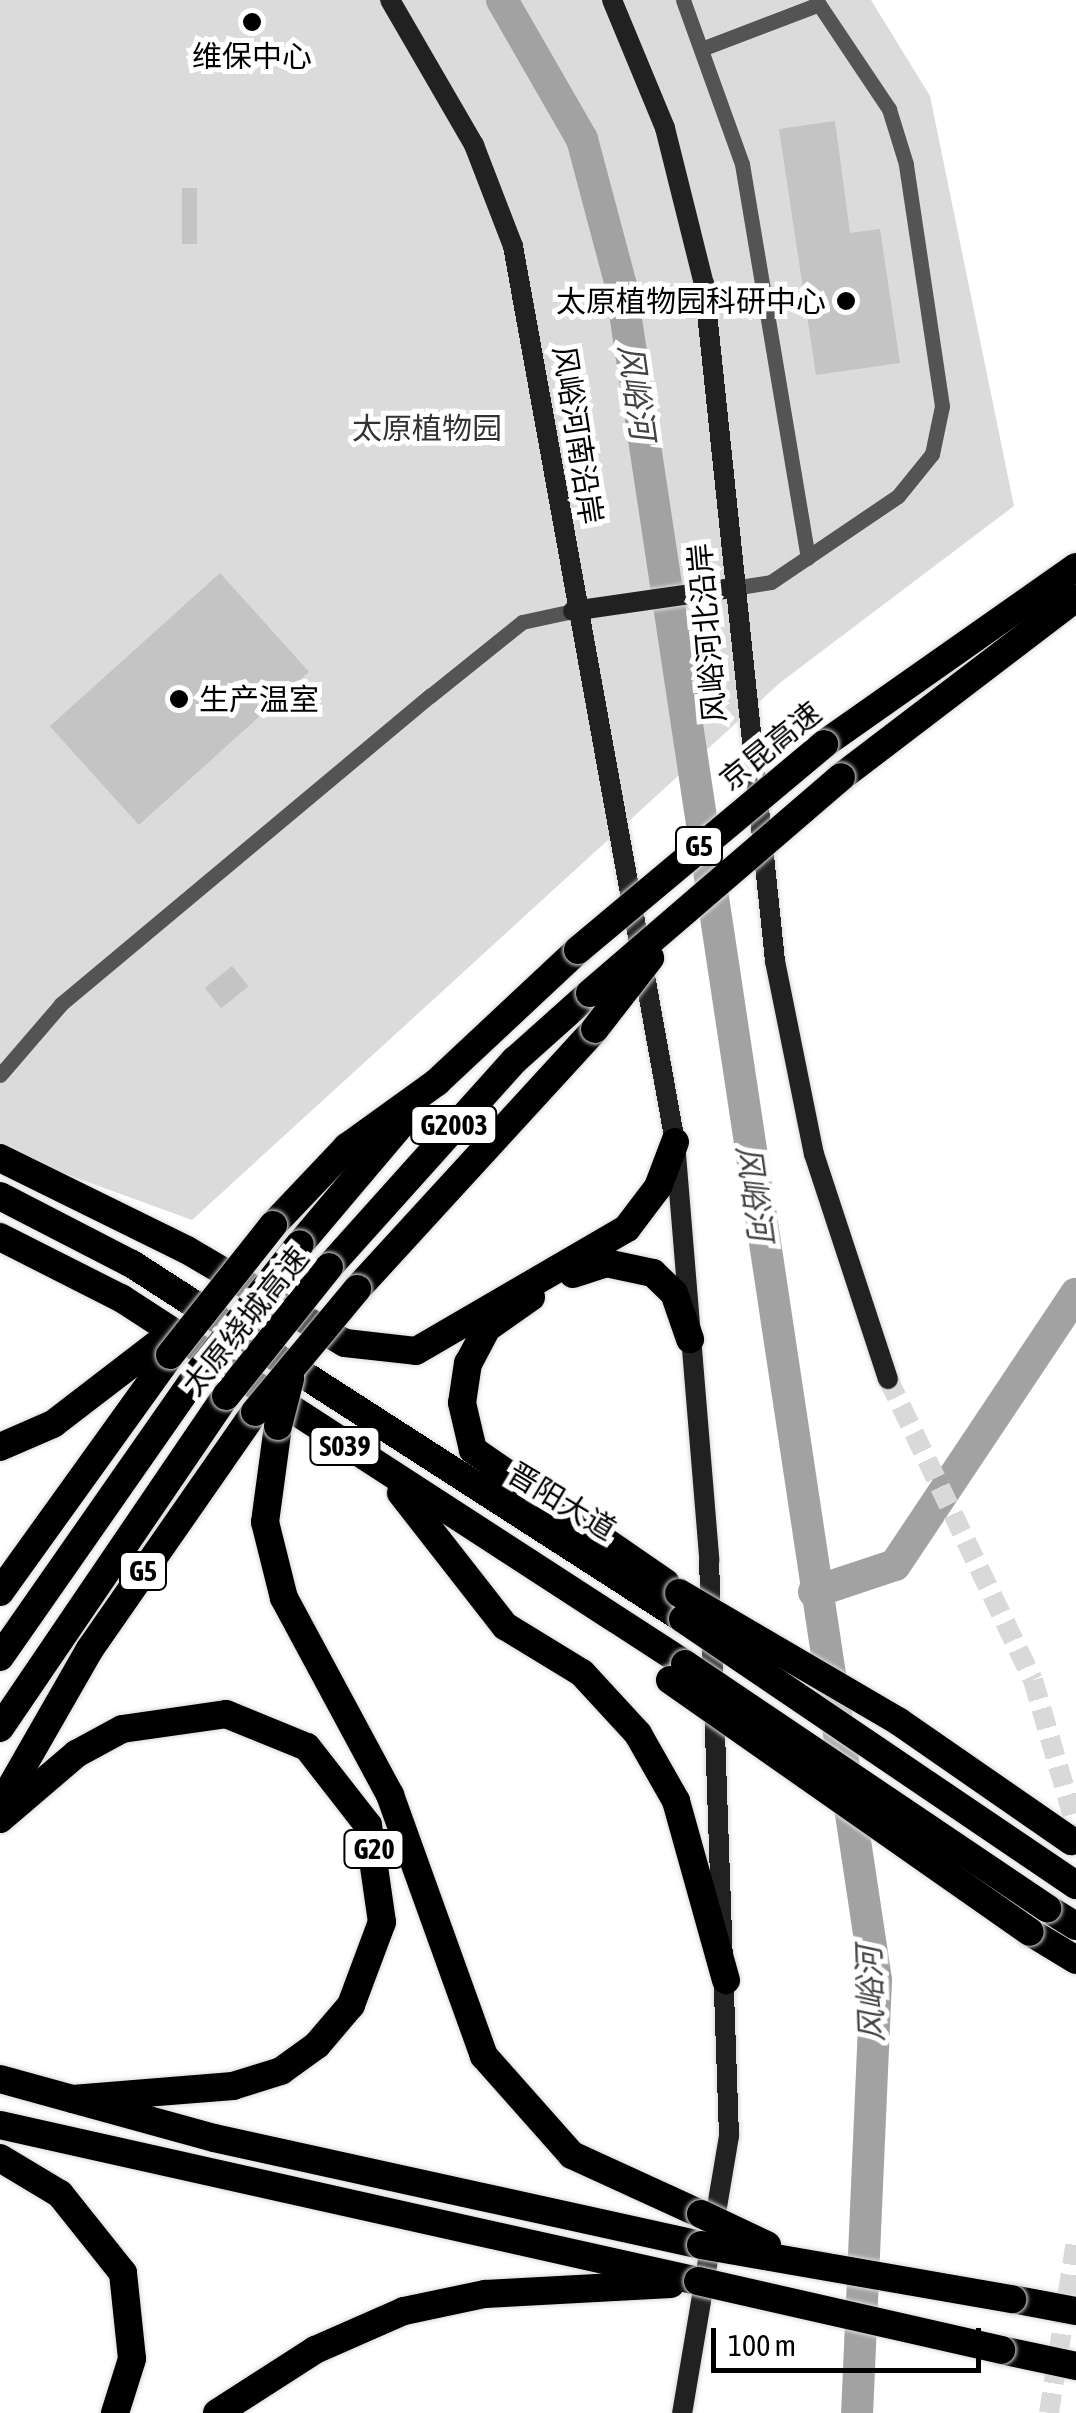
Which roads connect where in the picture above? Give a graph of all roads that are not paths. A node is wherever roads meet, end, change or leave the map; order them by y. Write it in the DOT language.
graph roads {
  1 [pos="390,0"];
  2 [pos="612,0"];
  3 [pos="682,0"];
  4 [pos="818,2"];
  5 [pos="704,48"];
  6 [pos="808,558"];
  7 [pos="1076,568"];
  8 [pos="733,588"];
  9 [pos="1076,598"];
  10 [pos="581,609"];
  11 [pos="685,913"];
  12 [pos="0,1075"];
  13 [pos="437,1082"];
  14 [pos="675,1142"];
  15 [pos="0,1158"];
  16 [pos="0,1196"];
  17 [pos="0,1237"];
  18 [pos="690,1339"];
  19 [pos="163,1350"];
  20 [pos="888,1379"];
  21 [pos="266,1419"];
  22 [pos="0,1447"];
  23 [pos="385,1472"];
  24 [pos="0,1592"];
  25 [pos="681,1606"];
  26 [pos="0,1657"];
  27 [pos="677,1672"];
  28 [pos="0,1728"];
  29 [pos="0,1806"];
  30 [pos="0,1819"];
  31 [pos="1073,1843"];
  32 [pos="1076,1885"];
  33 [pos="1076,1926"];
  34 [pos="1076,1960"];
  35 [pos="726,1980"];
  36 [pos="0,2079"];
  37 [pos="73,2099"];
  38 [pos="0,2126"];
  39 [pos="0,2158"];
  40 [pos="791,2256"];
  41 [pos="698,2282"];
  42 [pos="1076,2312"];
  43 [pos="1076,2366"];
  44 [pos="115,2413"];
  45 [pos="217,2413"];
  46 [pos="682,2413"];
  1 -- 10 [label="street, 风峪河南沿岸"];
  2 -- 8 [label="street, 风峪河北沿岸"];
  3 -- 5 [label="street"];
  4 -- 5 [label="street"];
  4 -- 6 [label="street"];
  5 -- 6 [label="street"];
  6 -- 8 [label="street"];
  7 -- 13 [label="highway, 京昆高速 / G5, bridge"];
  8 -- 10 [label="street"];
  8 -- 20 [label="street, 风峪河北沿岸"];
  9 -- 11 [label="highway, G5, bridge"];
  10 -- 12 [label="street"];
  10 -- 14 [label="street, 风峪河南沿岸"];
  11 -- 21 [label="highway, G5, bridge"];
  11 -- 28 [label="highway, 太原绕城高速 / G2003, bridge"];
  13 -- 19 [label="highway, G5, bridge"];
  13 -- 26 [label="highway, 太原绕城高速 / G2003, bridge"];
  14 -- 15 [label="highway"];
  14 -- 18 [label="street, 风峪河南沿岸"];
  16 -- 25 [label="highway, 晋阳大道 / S039"];
  17 -- 23 [label="highway, S039"];
  18 -- 25 [label="highway"];
  18 -- 35 [label="street, 风峪河南沿岸"];
  19 -- 22 [label="highway, G5"];
  19 -- 24 [label="highway"];
  21 -- 29 [label="highway, G5"];
  21 -- 40 [label="highway, bridge"];
  23 -- 27 [label="highway, S039"];
  23 -- 35 [label="highway"];
  25 -- 31 [label="highway, bridge"];
  25 -- 32 [label="highway, 晋阳大道 / S039, bridge"];
  27 -- 33 [label="highway, S039, bridge"];
  27 -- 34 [label="highway, S039, bridge"];
  30 -- 37 [label="highway, G20"];
  35 -- 46 [label="street, 风峪河南沿岸"];
  36 -- 37 [label="highway, G20"];
  37 -- 40 [label="highway, bridge"];
  38 -- 41 [label="highway"];
  39 -- 44 [label="highway"];
  40 -- 42 [label="highway, bridge"];
  41 -- 43 [label="highway, bridge"];
  41 -- 45 [label="highway"];
}
